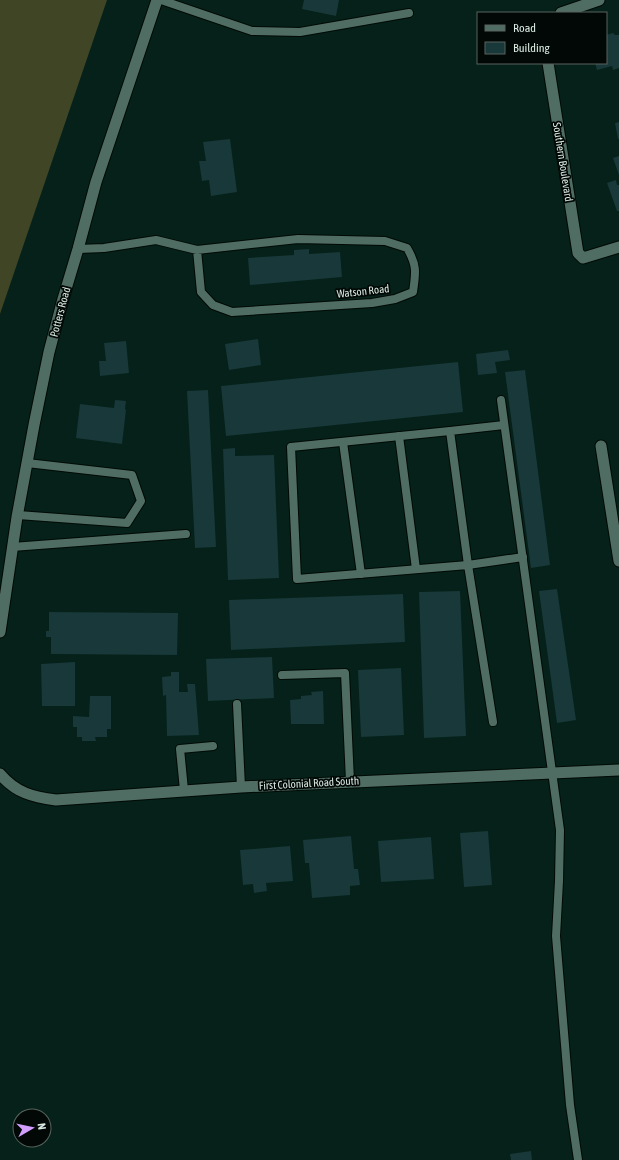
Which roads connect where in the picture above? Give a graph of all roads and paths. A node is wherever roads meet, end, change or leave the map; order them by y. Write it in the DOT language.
graph roads {
  1 [pos="157,0"];
  2 [pos="160,0"];
  3 [pos="599,0"];
  4 [pos="564,12"];
  5 [pos="409,13"];
  6 [pos="548,64"];
  7 [pos="619,247"];
  8 [pos="78,249"];
  9 [pos="197,250"];
  10 [pos="501,400"];
  11 [pos="504,425"];
  12 [pos="450,431"];
  13 [pos="399,436"];
  14 [pos="343,442"];
  15 [pos="601,446"];
  16 [pos="27,463"];
  17 [pos="18,515"];
  18 [pos="186,534"];
  19 [pos="12,547"];
  20 [pos="522,557"];
  21 [pos="619,561"];
  22 [pos="468,565"];
  23 [pos="416,569"];
  24 [pos="362,574"];
  25 [pos="0,632"];
  26 [pos="282,675"];
  27 [pos="237,704"];
  28 [pos="493,722"];
  29 [pos="213,746"];
  30 [pos="618,770"];
  31 [pos="552,773"];
  32 [pos="3,777"];
  33 [pos="350,781"];
  34 [pos="241,787"];
  35 [pos="184,790"];
  36 [pos="578,1160"];
  1 -- 8 [label="street, Potters Road"];
  2 -- 5 [label="lane"];
  3 -- 4 [label="street"];
  6 -- 7 [label="street, Southern Boulevard"];
  8 -- 9 [label="lane, Watson Road"];
  8 -- 16 [label="street, Potters Road"];
  9 -- 9 [label="lane, Watson Road"];
  10 -- 11 [label="lane"];
  11 -- 12 [label="lane"];
  11 -- 20 [label="lane"];
  12 -- 13 [label="lane"];
  12 -- 22 [label="lane"];
  13 -- 14 [label="lane"];
  13 -- 23 [label="lane"];
  14 -- 24 [label="lane"];
  14 -- 24 [label="lane"];
  15 -- 21 [label="street"];
  16 -- 17 [label="street, Potters Road"];
  16 -- 17 [label="lane"];
  17 -- 19 [label="street, Potters Road"];
  18 -- 19 [label="lane"];
  19 -- 25 [label="street, Potters Road"];
  20 -- 22 [label="lane"];
  20 -- 31 [label="lane"];
  22 -- 23 [label="lane"];
  22 -- 28 [label="lane"];
  23 -- 24 [label="lane"];
  26 -- 33 [label="lane"];
  27 -- 34 [label="lane"];
  29 -- 35 [label="lane"];
  30 -- 31 [label="street, First Colonial Road South"];
  31 -- 33 [label="street, First Colonial Road South"];
  31 -- 36 [label="lane"];
  32 -- 35 [label="street, First Colonial Road South"];
  33 -- 34 [label="street, First Colonial Road South"];
  34 -- 35 [label="street, First Colonial Road South"];
}
